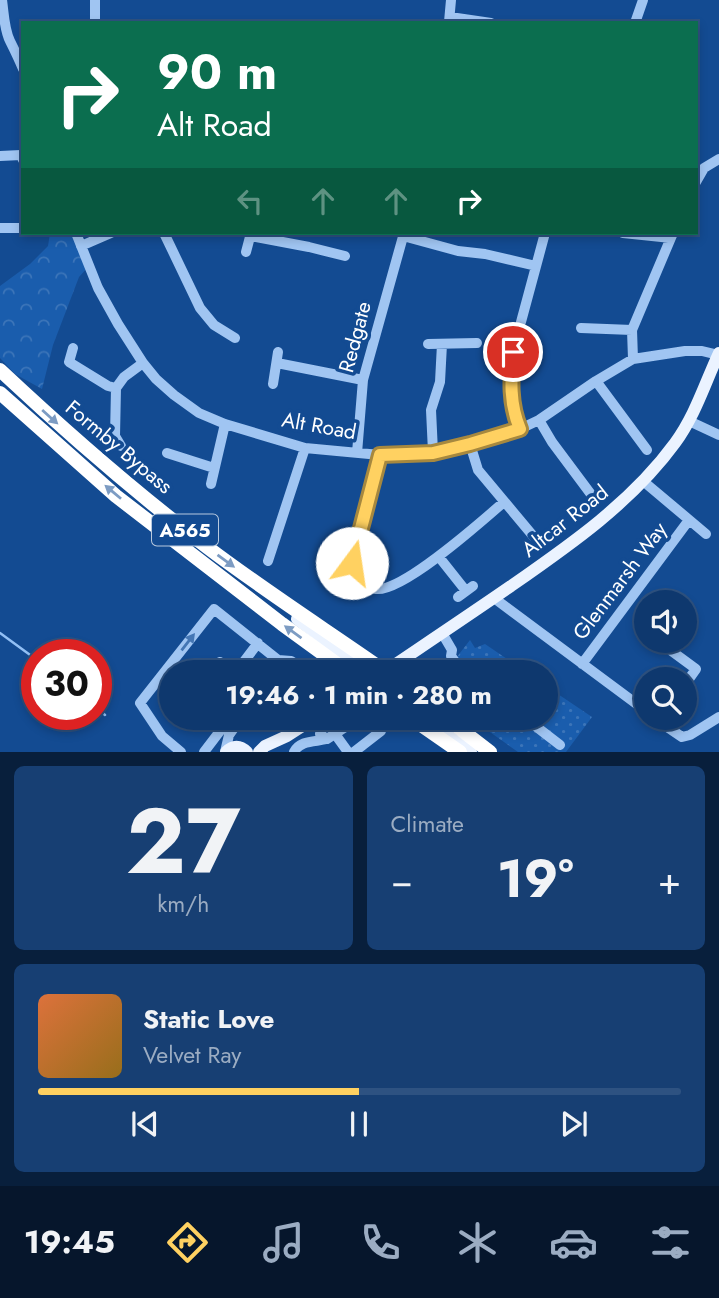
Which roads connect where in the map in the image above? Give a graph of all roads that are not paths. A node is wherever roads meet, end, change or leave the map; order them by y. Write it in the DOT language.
graph roads {
  1 [pos="2,0"];
  2 [pos="95,0"];
  3 [pos="451,0"];
  4 [pos="643,0"];
  5 [pos="449,20"];
  6 [pos="95,21"];
  7 [pos="636,21"];
  8 [pos="20,53"];
  9 [pos="21,155"];
  10 [pos="0,156"];
  11 [pos="719,159"];
  12 [pos="698,178"];
  13 [pos="0,228"];
  14 [pos="21,228"];
  15 [pos="77,235"];
  16 [pos="106,235"];
  17 [pos="165,235"];
  18 [pos="251,235"];
  19 [pos="255,235"];
  20 [pos="403,235"];
  21 [pos="406,235"];
  22 [pos="544,235"];
  23 [pos="672,235"];
  24 [pos="81,246"];
  25 [pos="246,252"];
  26 [pos="345,256"];
  27 [pos="536,266"];
  28 [pos="521,321"];
  29 [pos="587,325"];
  30 [pos="632,330"];
  31 [pos="235,338"];
  32 [pos="477,343"];
  33 [pos="428,344"];
  34 [pos="442,344"];
  35 [pos="74,348"];
  36 [pos="513,352"];
  37 [pos="718,354"];
  38 [pos="632,359"];
  39 [pos="143,363"];
  40 [pos="0,370"];
  41 [pos="363,380"];
  42 [pos="596,381"];
  43 [pos="272,384"];
  44 [pos="116,388"];
  45 [pos="0,393"];
  46 [pos="539,420"];
  47 [pos="689,421"];
  48 [pos="225,424"];
  49 [pos="520,429"];
  50 [pos="719,435"];
  51 [pos="470,444"];
  52 [pos="121,446"];
  53 [pos="305,448"];
  54 [pos="646,450"];
  55 [pos="167,453"];
  56 [pos="357,453"];
  57 [pos="433,453"];
  58 [pos="380,455"];
  59 [pos="214,468"];
  60 [pos="643,481"];
  61 [pos="211,484"];
  62 [pos="596,501"];
  63 [pos="504,502"];
  64 [pos="689,520"];
  65 [pos="706,534"];
  66 [pos="539,543"];
  67 [pos="439,557"];
  68 [pos="268,561"];
  69 [pos="255,582"];
  70 [pos="465,591"];
  71 [pos="494,598"];
  72 [pos="442,633"];
  73 [pos="258,643"];
  74 [pos="674,653"];
  75 [pos="409,655"];
  76 [pos="245,660"];
  77 [pos="278,660"];
  78 [pos="327,660"];
  79 [pos="351,660"];
  80 [pos="368,660"];
  81 [pos="402,660"];
  82 [pos="407,660"];
  83 [pos="454,660"];
  84 [pos="582,664"];
  85 [pos="693,667"];
  86 [pos="634,702"];
  87 [pos="719,717"];
  88 [pos="227,730"];
  89 [pos="231,730"];
  90 [pos="237,730"];
  91 [pos="296,730"];
  92 [pos="321,730"];
  93 [pos="428,730"];
  94 [pos="441,730"];
  95 [pos="462,730"];
  96 [pos="541,730"];
  97 [pos="672,730"];
  98 [pos="331,737"];
  99 [pos="560,745"];
  100 [pos="244,749"];
  101 [pos="262,749"];
  102 [pos="352,751"];
  103 [pos="181,752"];
  104 [pos="204,752"];
  105 [pos="225,752"];
  106 [pos="294,752"];
  107 [pos="460,752"];
  108 [pos="471,752"];
  109 [pos="490,752"];
  1 -- 8 [label="street"];
  2 -- 6 [label="street"];
  3 -- 5 [label="street"];
  4 -- 7 [label="street"];
  9 -- 10 [label="street"];
  11 -- 12 [label="street"];
  13 -- 14 [label="street"];
  15 -- 24 [label="street, Alt Road"];
  16 -- 24 [label="street"];
  17 -- 31 [label="street"];
  18 -- 25 [label="street"];
  19 -- 26 [label="street"];
  20 -- 41 [label="street, Redgate"];
  21 -- 27 [label="street"];
  22 -- 27 [label="street"];
  23 -- 30 [label="street"];
  24 -- 39 [label="street, Alt Road"];
  27 -- 28 [label="street"];
  29 -- 30 [label="street"];
  30 -- 38 [label="street"];
  32 -- 34 [label="street"];
  33 -- 34 [label="street"];
  34 -- 57 [label="street"];
  35 -- 44 [label="street"];
  36 -- 49 [label="street"];
  37 -- 38 [label="street, Alt Road"];
  37 -- 47 [label="main road, Altcar Road"];
  38 -- 42 [label="street, Alt Road"];
  39 -- 44 [label="street"];
  39 -- 48 [label="street, Alt Road"];
  40 -- 69 [label="highway, Formby Bypass / A565, one-way"];
  41 -- 43 [label="street"];
  41 -- 56 [label="street, Redgate"];
  42 -- 46 [label="street, Alt Road"];
  42 -- 54 [label="street"];
  44 -- 52 [label="street"];
  78 -- 45 [label="highway, Formby Bypass / A565, one-way"];
  46 -- 49 [label="street, Alt Road"];
  46 -- 62 [label="street"];
  47 -- 50 [label="street"];
  47 -- 60 [label="main road, Altcar Road"];
  48 -- 53 [label="street, Alt Road"];
  48 -- 59 [label="street"];
  49 -- 51 [label="street, Alt Road"];
  51 -- 57 [label="street, Alt Road"];
  51 -- 63 [label="street"];
  53 -- 56 [label="street, Alt Road"];
  53 -- 68 [label="street"];
  55 -- 59 [label="street"];
  56 -- 58 [label="street, Alt Road"];
  57 -- 58 [label="street, Alt Road"];
  58 -- 67 [label="street"];
  59 -- 61 [label="street"];
  60 -- 64 [label="street, Glenmarsh Way"];
  60 -- 71 [label="main road, Altcar Road"];
  63 -- 66 [label="street"];
  63 -- 67 [label="street"];
  64 -- 65 [label="street, Glenmarsh Way"];
  64 -- 84 [label="street, Glenmarsh Way"];
  67 -- 70 [label="street"];
  69 -- 79 [label="main road"];
  69 -- 80 [label="highway, Formby Bypass / A565"];
  71 -- 72 [label="main road, Altcar Road"];
  71 -- 84 [label="street"];
  72 -- 75 [label="main road, Altcar Road"];
  72 -- 83 [label="street"];
  73 -- 76 [label="street"];
  73 -- 77 [label="street"];
  103 -- 73 [label="street, one-way"];
  74 -- 85 [label="street"];
  75 -- 81 [label="main road, Altcar Road"];
  75 -- 82 [label="main road"];
  84 -- 86 [label="street"];
  87 -- 97 [label="street"];
  88 -- 104 [label="street"];
  89 -- 105 [label="street"];
  90 -- 100 [label="street"];
  91 -- 101 [label="main road"];
  92 -- 98 [label="street"];
  93 -- 107 [label="highway"];
  94 -- 108 [label="main road"];
  95 -- 109 [label="highway"];
  96 -- 99 [label="street"];
  98 -- 102 [label="street"];
  98 -- 102 [label="street"];
  98 -- 106 [label="street"];
  100 -- 101 [label="main road"];
  100 -- 105 [label="main road"];
}
